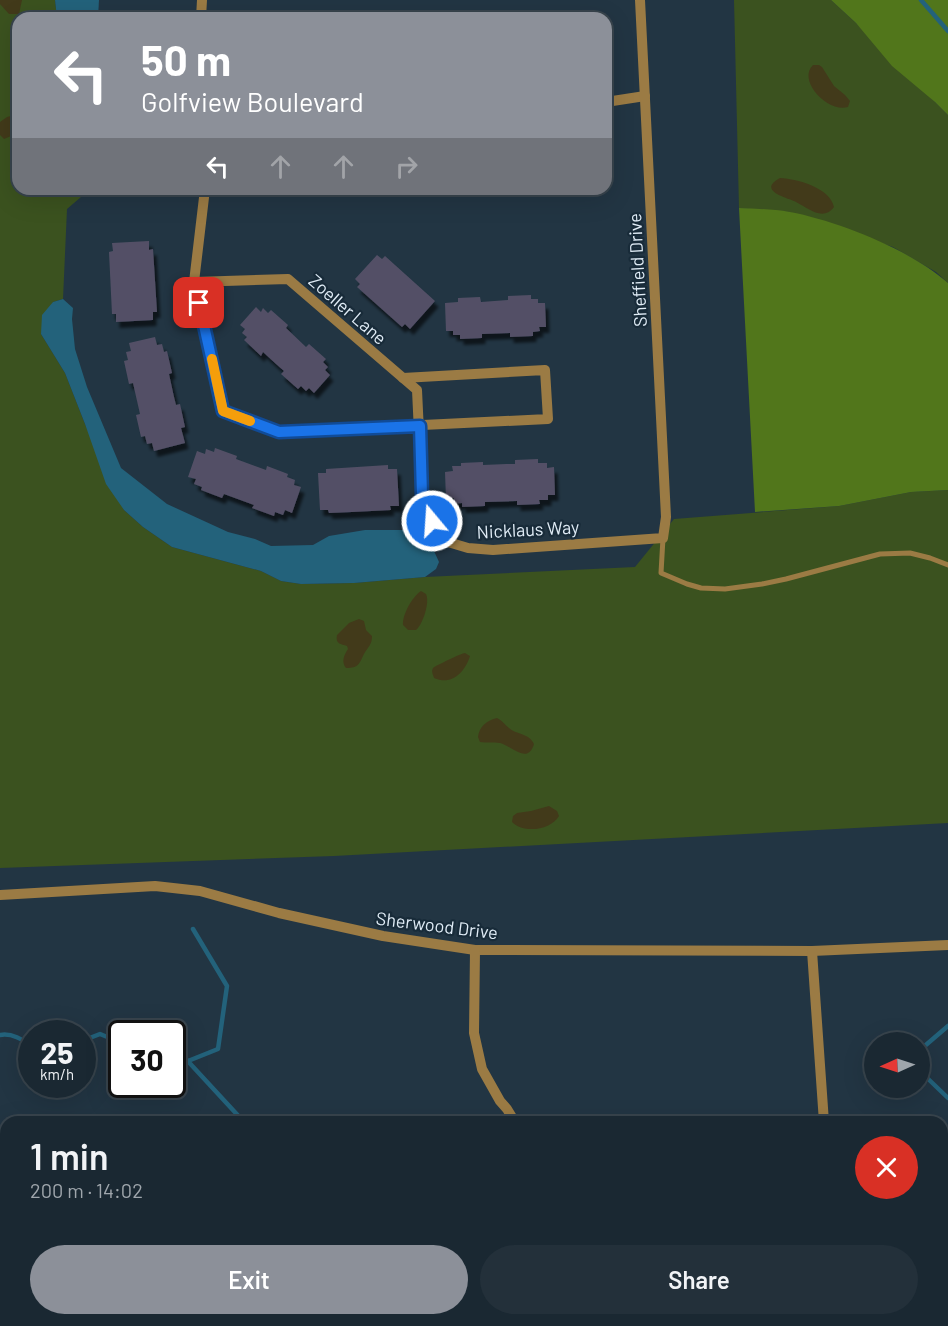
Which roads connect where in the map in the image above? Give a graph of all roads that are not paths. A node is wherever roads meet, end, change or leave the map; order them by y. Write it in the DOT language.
graph roads {
  1 [pos="640,0"];
  2 [pos="645,96"];
  3 [pos="612,101"];
  4 [pos="204,195"];
  5 [pos="194,282"];
  6 [pos="404,378"];
  7 [pos="420,426"];
  8 [pos="663,538"];
  9 [pos="948,565"];
  10 [pos="0,895"];
  11 [pos="948,945"];
  12 [pos="475,950"];
  13 [pos="812,951"];
  14 [pos="511,1116"];
  15 [pos="824,1116"];
  1 -- 2 [label="street, Sheffield Drive"];
  2 -- 3 [label="street"];
  2 -- 8 [label="street, Sheffield Drive"];
  4 -- 5 [label="street"];
  5 -- 6 [label="street, Zoeller Lane"];
  5 -- 7 [label="street"];
  6 -- 7 [label="street, Zoeller Lane"];
  6 -- 7 [label="street"];
  7 -- 8 [label="street, Nicklaus Way"];
  8 -- 9 [label="lane"];
  10 -- 12 [label="street, Sherwood Drive"];
  11 -- 13 [label="street, Sherwood Drive"];
  12 -- 13 [label="street, Sherwood Drive"];
  12 -- 14 [label="street"];
  13 -- 15 [label="street"];
}
